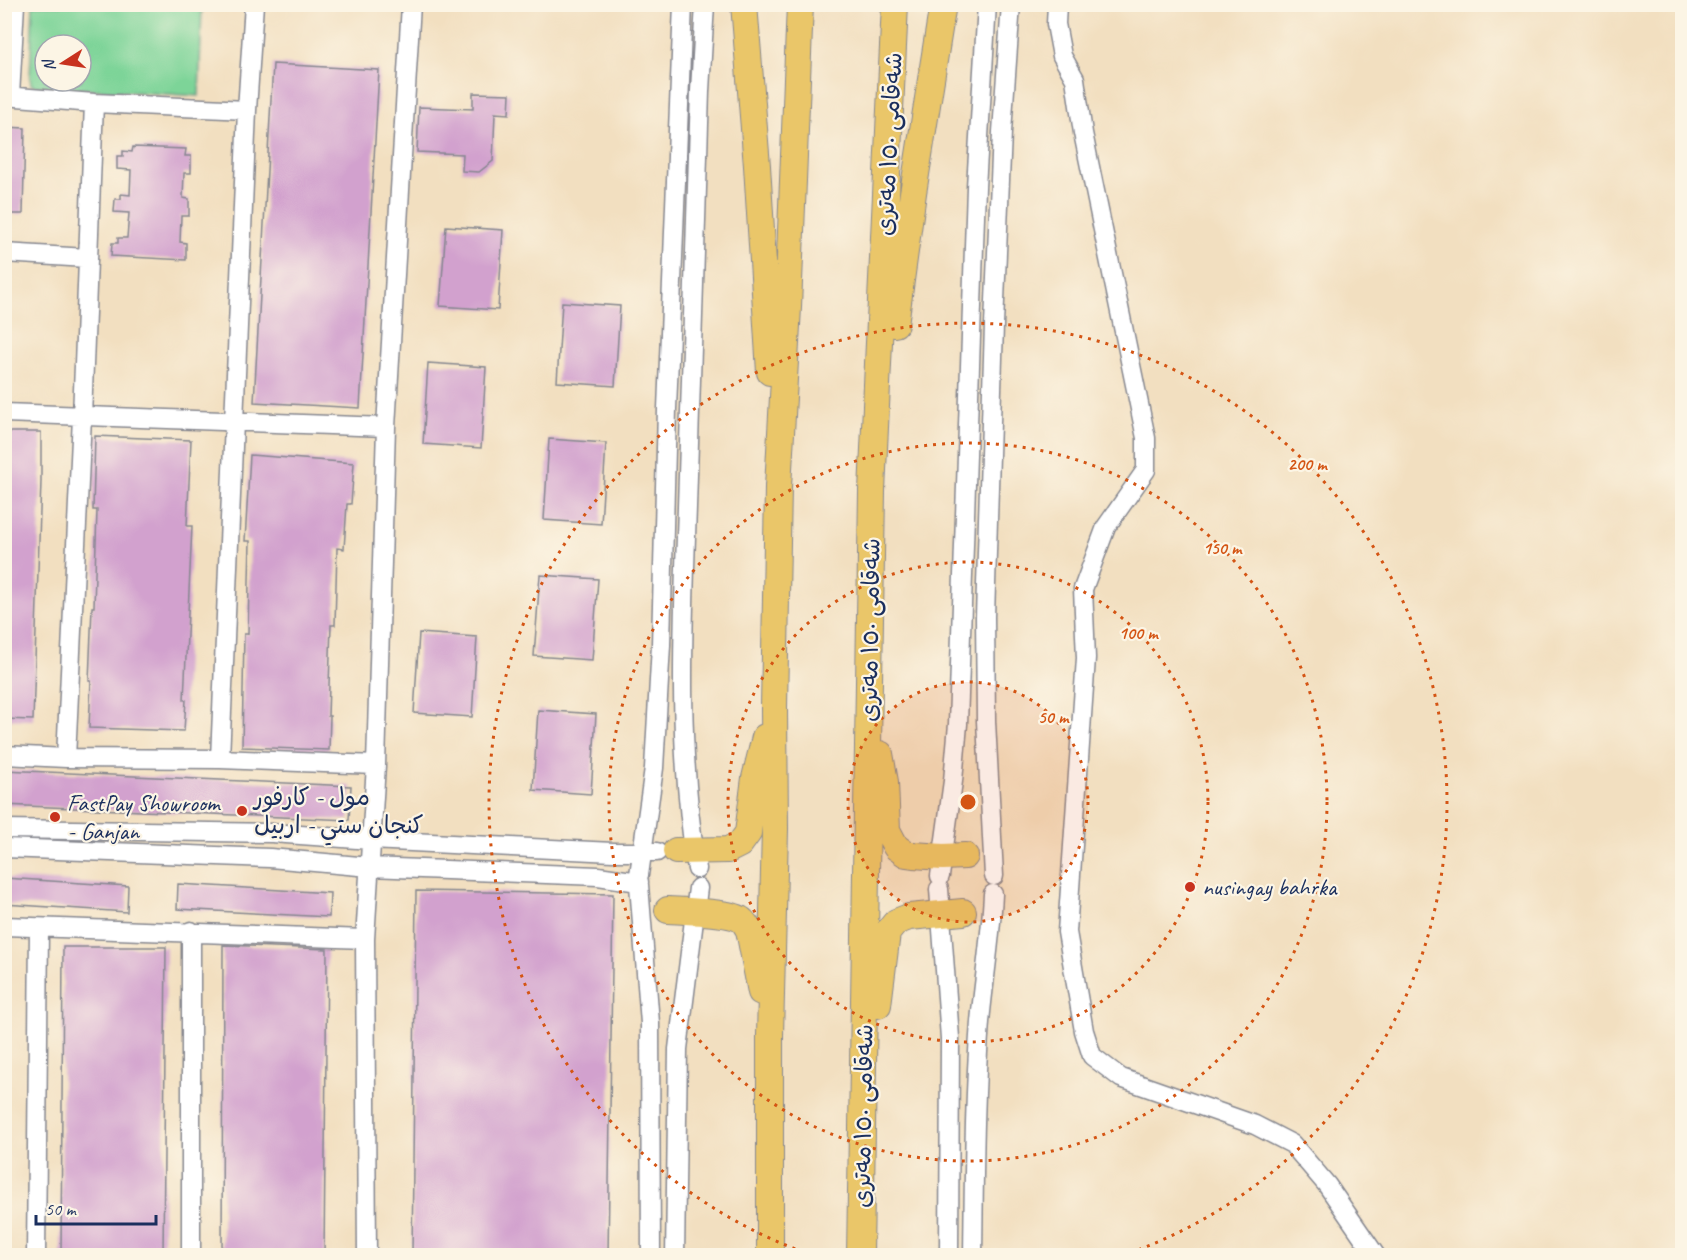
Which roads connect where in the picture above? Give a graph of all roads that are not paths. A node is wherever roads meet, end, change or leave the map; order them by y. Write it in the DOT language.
graph roads {
  1 [pos="15,4"];
  2 [pos="254,4"];
  3 [pos="411,4"];
  4 [pos="683,4"];
  5 [pos="705,4"];
  6 [pos="744,4"];
  7 [pos="800,4"];
  8 [pos="895,4"];
  9 [pos="943,4"];
  10 [pos="987,4"];
  11 [pos="1011,4"];
  12 [pos="1057,4"];
  13 [pos="8,96"];
  14 [pos="94,103"];
  15 [pos="247,110"];
  16 [pos="4,253"];
  17 [pos="87,258"];
  18 [pos="4,413"];
  19 [pos="82,417"];
  20 [pos="234,422"];
  21 [pos="386,427"];
  22 [pos="778,487"];
  23 [pos="872,491"];
  24 [pos="774,708"];
  25 [pos="869,712"];
  26 [pos="4,755"];
  27 [pos="66,758"];
  28 [pos="220,759"];
  29 [pos="376,765"];
  30 [pos="4,829"];
  31 [pos="272,833"];
  32 [pos="371,840"];
  33 [pos="4,848"];
  34 [pos="681,851"];
  35 [pos="270,858"];
  36 [pos="369,867"];
  37 [pos="639,881"];
  38 [pos="948,884"];
  39 [pos="993,885"];
  40 [pos="668,910"];
  41 [pos="699,911"];
  42 [pos="4,926"];
  43 [pos="39,927"];
  44 [pos="190,932"];
  45 [pos="365,939"];
  46 [pos="770,1036"];
  47 [pos="864,1060"];
  48 [pos="36,1256"];
  49 [pos="191,1256"];
  50 [pos="367,1256"];
  51 [pos="651,1256"];
  52 [pos="675,1256"];
  53 [pos="770,1256"];
  54 [pos="860,1256"];
  55 [pos="949,1256"];
  56 [pos="974,1256"];
  57 [pos="1376,1256"];
  1 -- 13 [label="street"];
  2 -- 15 [label="street"];
  3 -- 21 [label="street"];
  4 -- 34 [label="street"];
  5 -- 34 [label="street"];
  6 -- 22 [label="highway"];
  7 -- 22 [label="highway"];
  8 -- 23 [label="highway, شەقامی ١٥٠ مەتری"];
  9 -- 23 [label="highway"];
  10 -- 38 [label="street"];
  11 -- 39 [label="street"];
  12 -- 57 [label="street"];
  13 -- 14 [label="street"];
  14 -- 15 [label="street"];
  14 -- 17 [label="street"];
  15 -- 20 [label="street"];
  16 -- 17 [label="street"];
  17 -- 19 [label="street"];
  18 -- 19 [label="street"];
  19 -- 20 [label="street"];
  19 -- 27 [label="street"];
  20 -- 21 [label="street"];
  20 -- 28 [label="street"];
  21 -- 29 [label="street"];
  22 -- 24 [label="highway"];
  23 -- 25 [label="highway, شەقامی ١٥٠ مەتری"];
  24 -- 34 [label="highway"];
  24 -- 46 [label="highway"];
  25 -- 38 [label="highway"];
  25 -- 47 [label="highway, شەقامی ١٥٠ مەتری"];
  26 -- 27 [label="street"];
  27 -- 28 [label="street"];
  28 -- 29 [label="street"];
  29 -- 32 [label="street"];
  30 -- 31 [label="street"];
  31 -- 32 [label="street"];
  31 -- 35 [label="street"];
  32 -- 34 [label="street"];
  32 -- 36 [label="street"];
  33 -- 35 [label="street"];
  34 -- 37 [label="street"];
  34 -- 41 [label="street"];
  35 -- 36 [label="street"];
  36 -- 37 [label="street"];
  36 -- 45 [label="street"];
  37 -- 40 [label="street"];
  37 -- 51 [label="street"];
  38 -- 39 [label="street"];
  38 -- 39 [label="street"];
  38 -- 47 [label="highway"];
  38 -- 55 [label="street"];
  39 -- 56 [label="street"];
  40 -- 41 [label="highway"];
  41 -- 46 [label="highway"];
  41 -- 52 [label="street"];
  42 -- 43 [label="street"];
  43 -- 44 [label="street"];
  43 -- 48 [label="street"];
  44 -- 45 [label="street"];
  44 -- 49 [label="street"];
  45 -- 50 [label="street"];
  46 -- 53 [label="highway"];
  47 -- 54 [label="highway, شەقامی ١٥٠ مەتری"];
}
